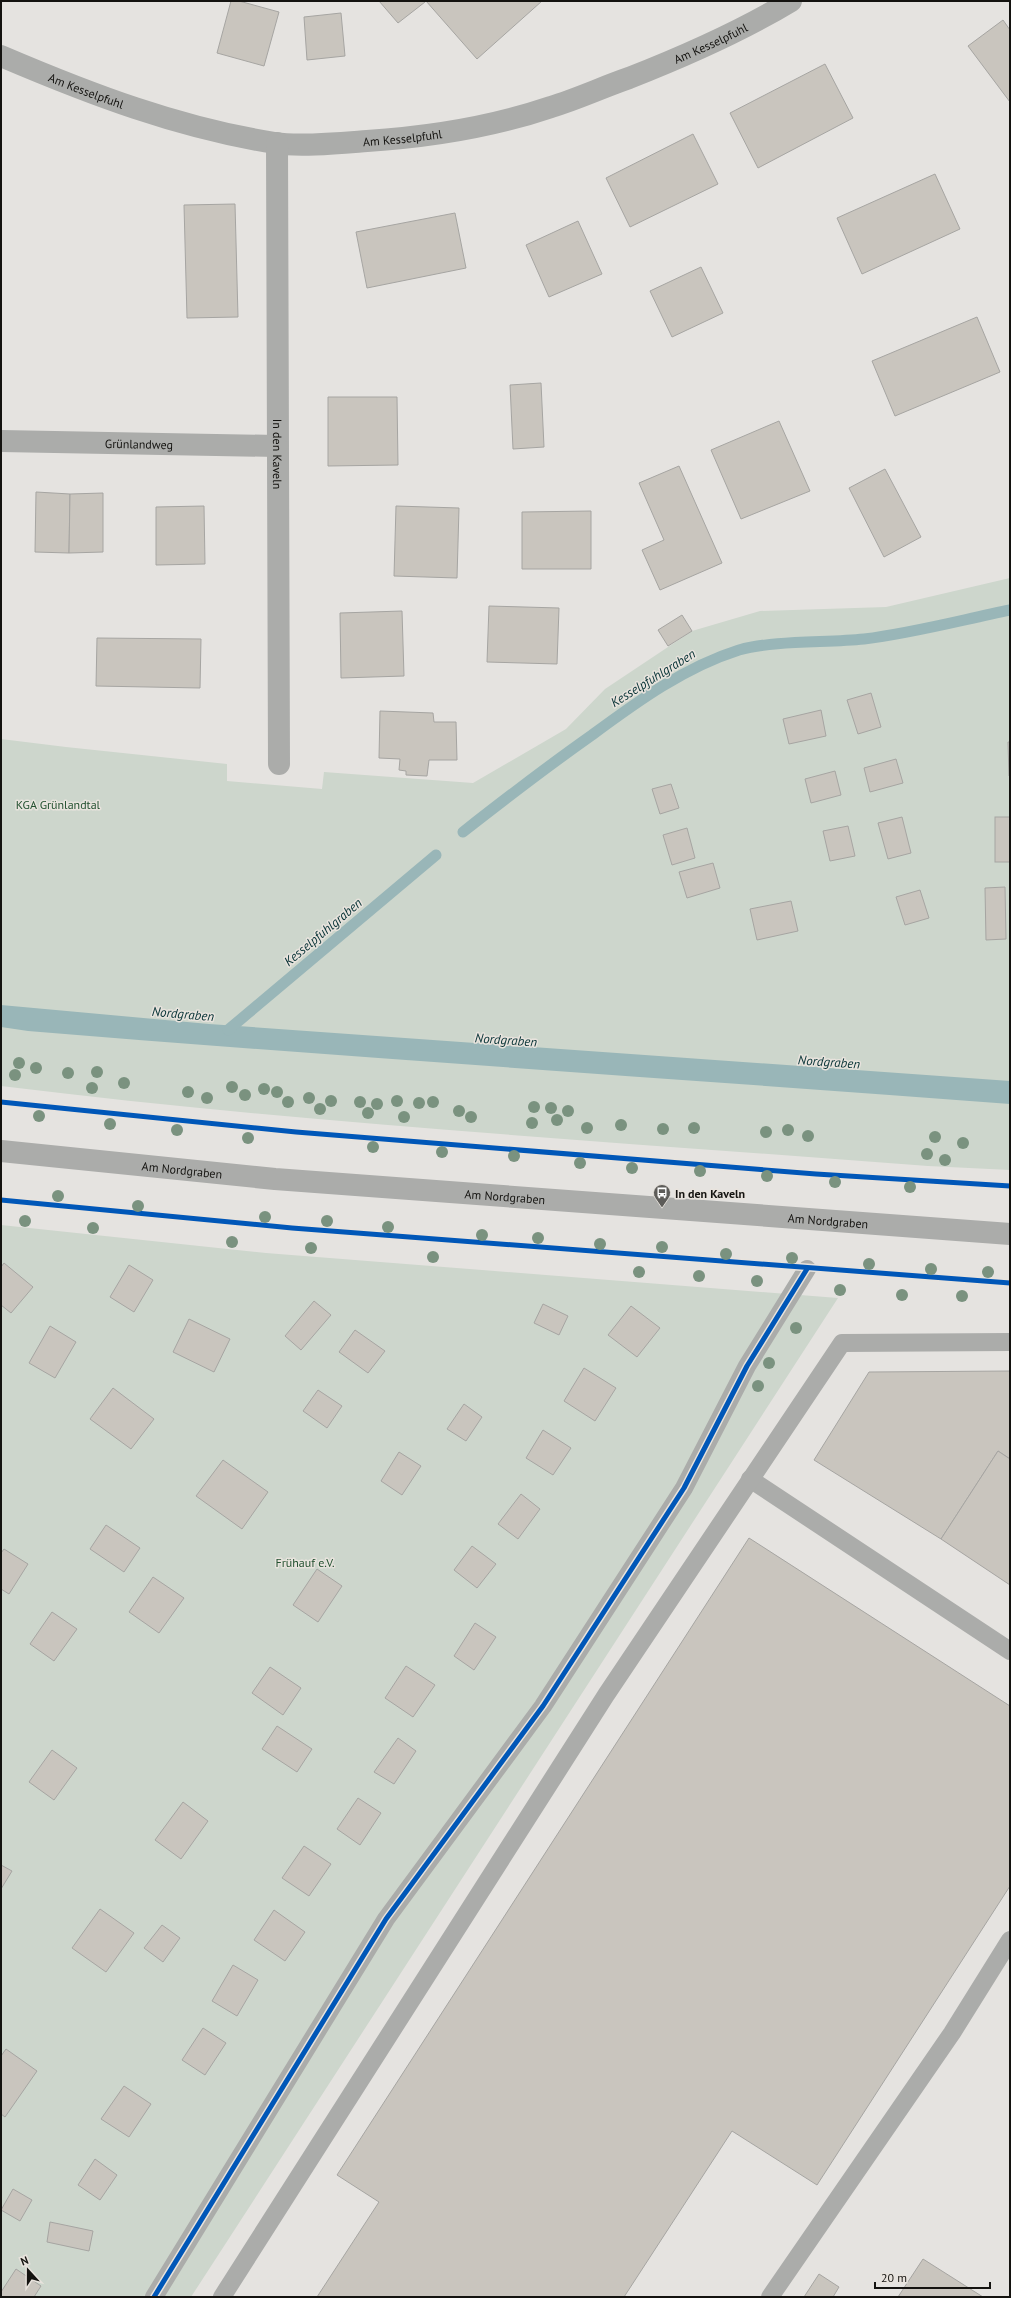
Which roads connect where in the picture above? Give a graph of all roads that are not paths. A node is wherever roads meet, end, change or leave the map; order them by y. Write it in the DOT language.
graph roads {
  1 [pos="791,1"];
  2 [pos="1,56"];
  3 [pos="277,143"];
  4 [pos="1,442"];
  5 [pos="276,446"];
  6 [pos="279,764"];
  7 [pos="1,1151"];
  8 [pos="1010,1234"];
  9 [pos="807,1268"];
  10 [pos="1010,1342"];
  11 [pos="750,1479"];
  12 [pos="1010,1651"];
  13 [pos="1010,1940"];
  14 [pos="154,2297"];
  15 [pos="222,2297"];
  16 [pos="770,2297"];
  1 -- 3 [label="street, Am Kesselpfuhl"];
  2 -- 3 [label="street, Am Kesselpfuhl"];
  3 -- 5 [label="street, In den Kaveln"];
  4 -- 5 [label="street, Grünlandweg"];
  5 -- 6 [label="street, In den Kaveln"];
  7 -- 8 [label="street, Am Nordgraben"];
  9 -- 14 [label="lane"];
  10 -- 11 [label="lane"];
  11 -- 12 [label="lane"];
  11 -- 15 [label="lane"];
  13 -- 16 [label="lane"];
}
